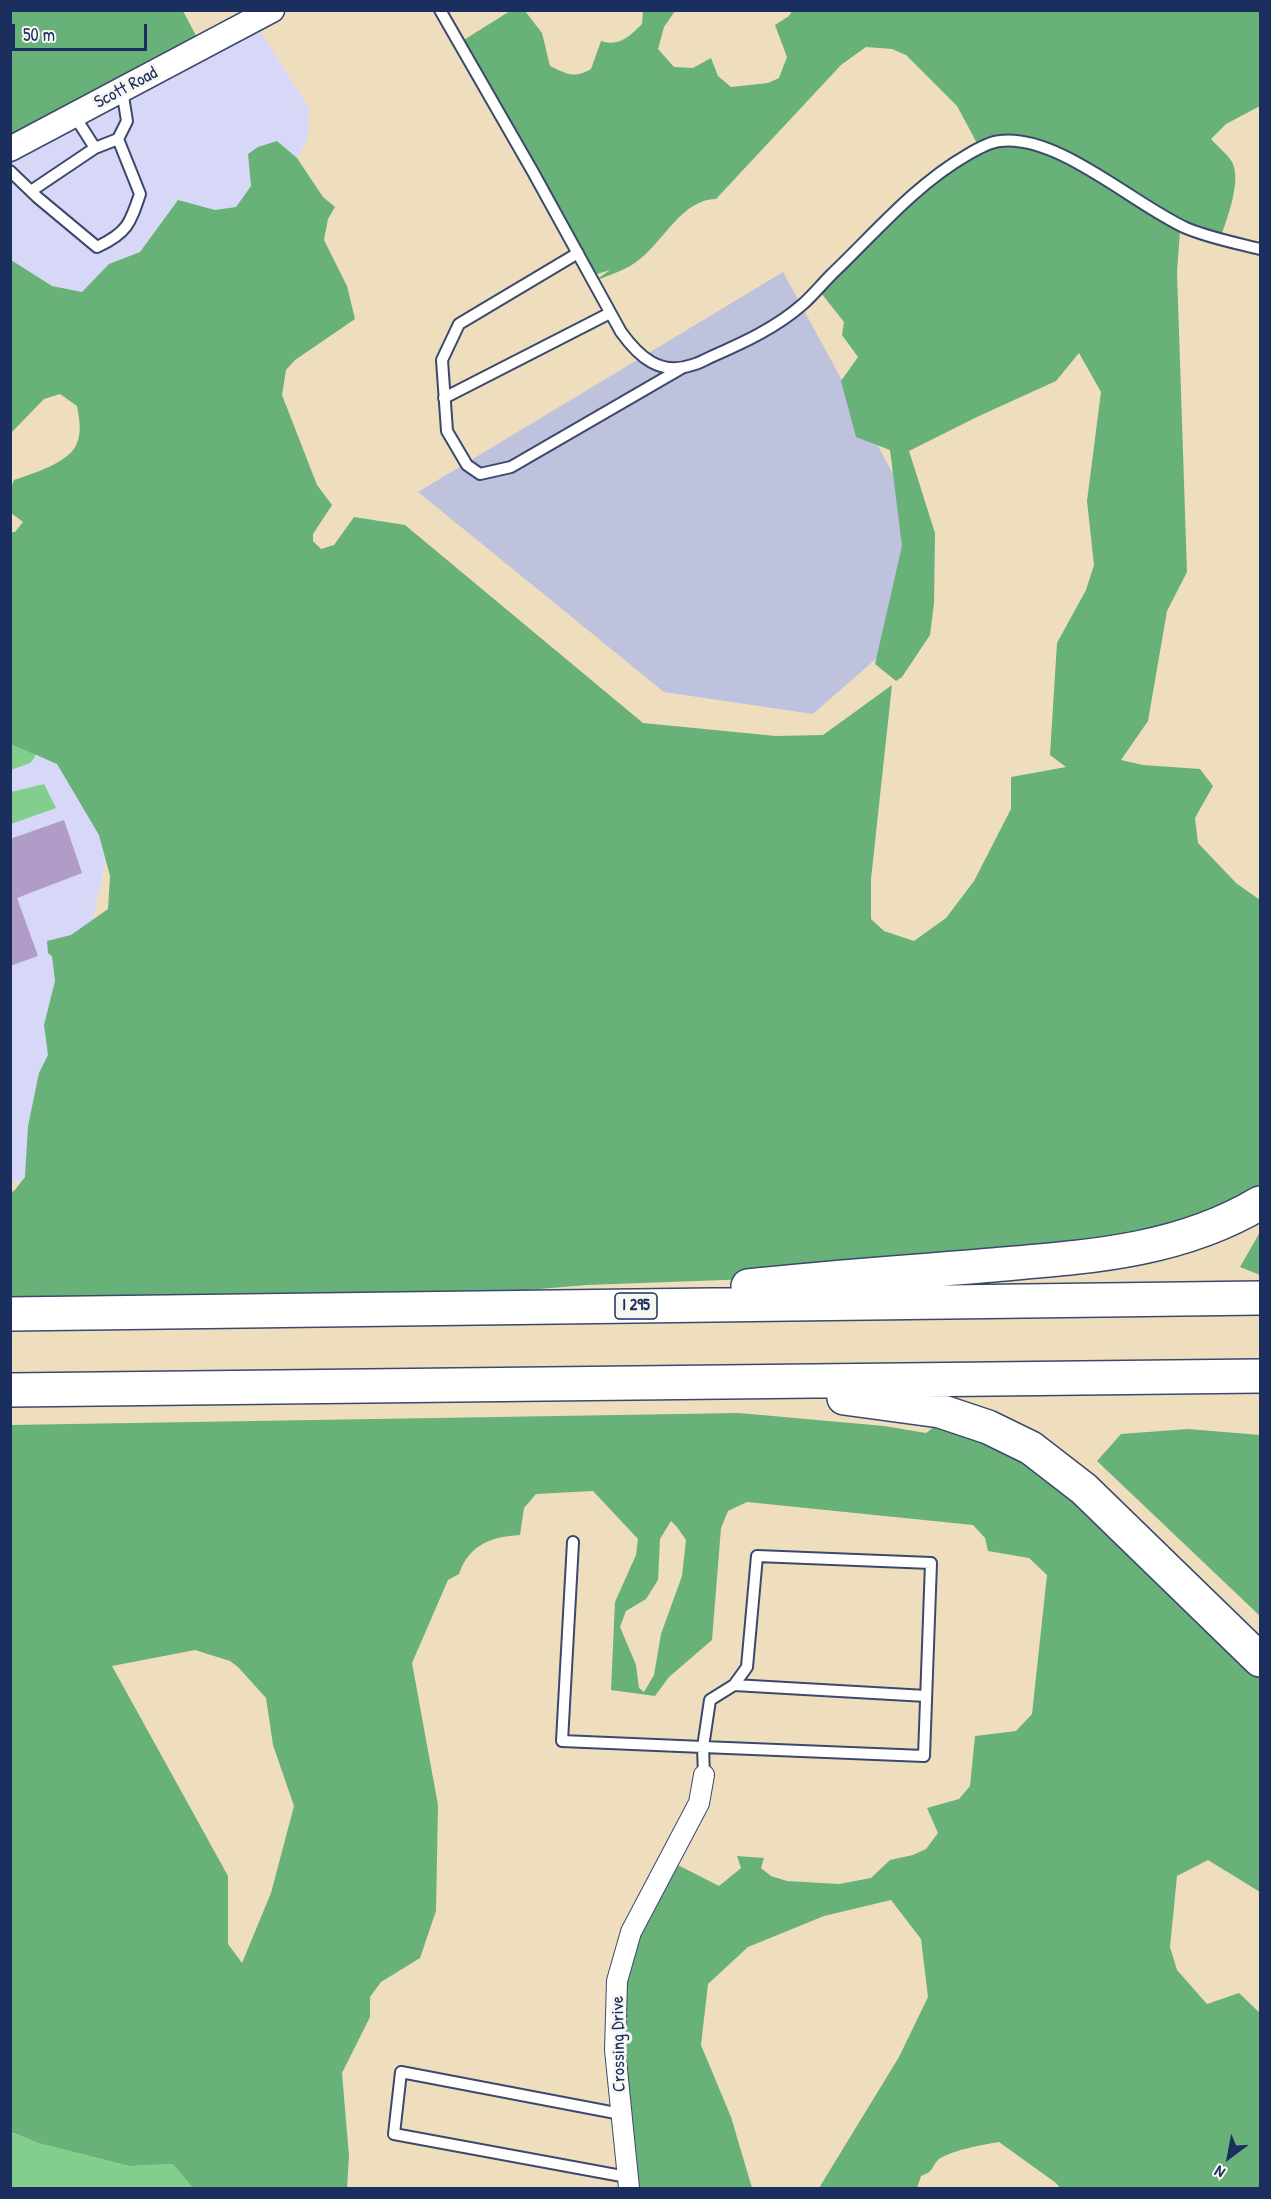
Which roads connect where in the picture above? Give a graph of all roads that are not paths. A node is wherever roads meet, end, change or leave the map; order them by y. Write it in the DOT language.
graph roads {
  1 [pos="272,10"];
  2 [pos="440,10"];
  3 [pos="122,90"];
  4 [pos="74,115"];
  5 [pos="118,139"];
  6 [pos="10,148"];
  7 [pos="95,148"];
  8 [pos="10,171"];
  9 [pos="31,191"];
  10 [pos="1260,249"];
  11 [pos="578,253"];
  12 [pos="610,313"];
  13 [pos="682,368"];
  14 [pos="444,398"];
  15 [pos="1260,1203"];
  16 [pos="1260,1298"];
  17 [pos="580,1306"];
  18 [pos="10,1314"];
  19 [pos="1260,1376"];
  20 [pos="687,1381"];
  21 [pos="10,1390"];
  22 [pos="573,1542"];
  23 [pos="1260,1660"];
  24 [pos="734,1685"];
  25 [pos="926,1696"];
  26 [pos="703,1747"];
  27 [pos="704,1775"];
  28 [pos="621,2114"];
  29 [pos="628,2183"];
  1 -- 3 [label="street, Scott Road"];
  2 -- 11 [label="lane"];
  3 -- 4 [label="street, Scott Road"];
  3 -- 5 [label="lane"];
  4 -- 6 [label="street, Scott Road"];
  4 -- 7 [label="lane"];
  5 -- 7 [label="lane"];
  5 -- 9 [label="lane"];
  7 -- 9 [label="lane"];
  8 -- 9 [label="lane"];
  10 -- 13 [label="lane"];
  11 -- 12 [label="lane"];
  11 -- 14 [label="lane"];
  12 -- 13 [label="lane"];
  12 -- 14 [label="lane"];
  13 -- 14 [label="lane"];
  15 -- 17 [label="highway"];
  16 -- 17 [label="highway, I 295"];
  17 -- 18 [label="highway, I 295"];
  19 -- 20 [label="highway"];
  20 -- 21 [label="highway"];
  20 -- 23 [label="highway"];
  22 -- 26 [label="lane"];
  24 -- 25 [label="lane"];
  24 -- 25 [label="lane"];
  24 -- 26 [label="lane"];
  25 -- 26 [label="lane"];
  26 -- 27 [label="lane"];
  27 -- 28 [label="street, Crossing Drive"];
  28 -- 29 [label="street, Crossing Drive"];
  28 -- 29 [label="lane"];
}
